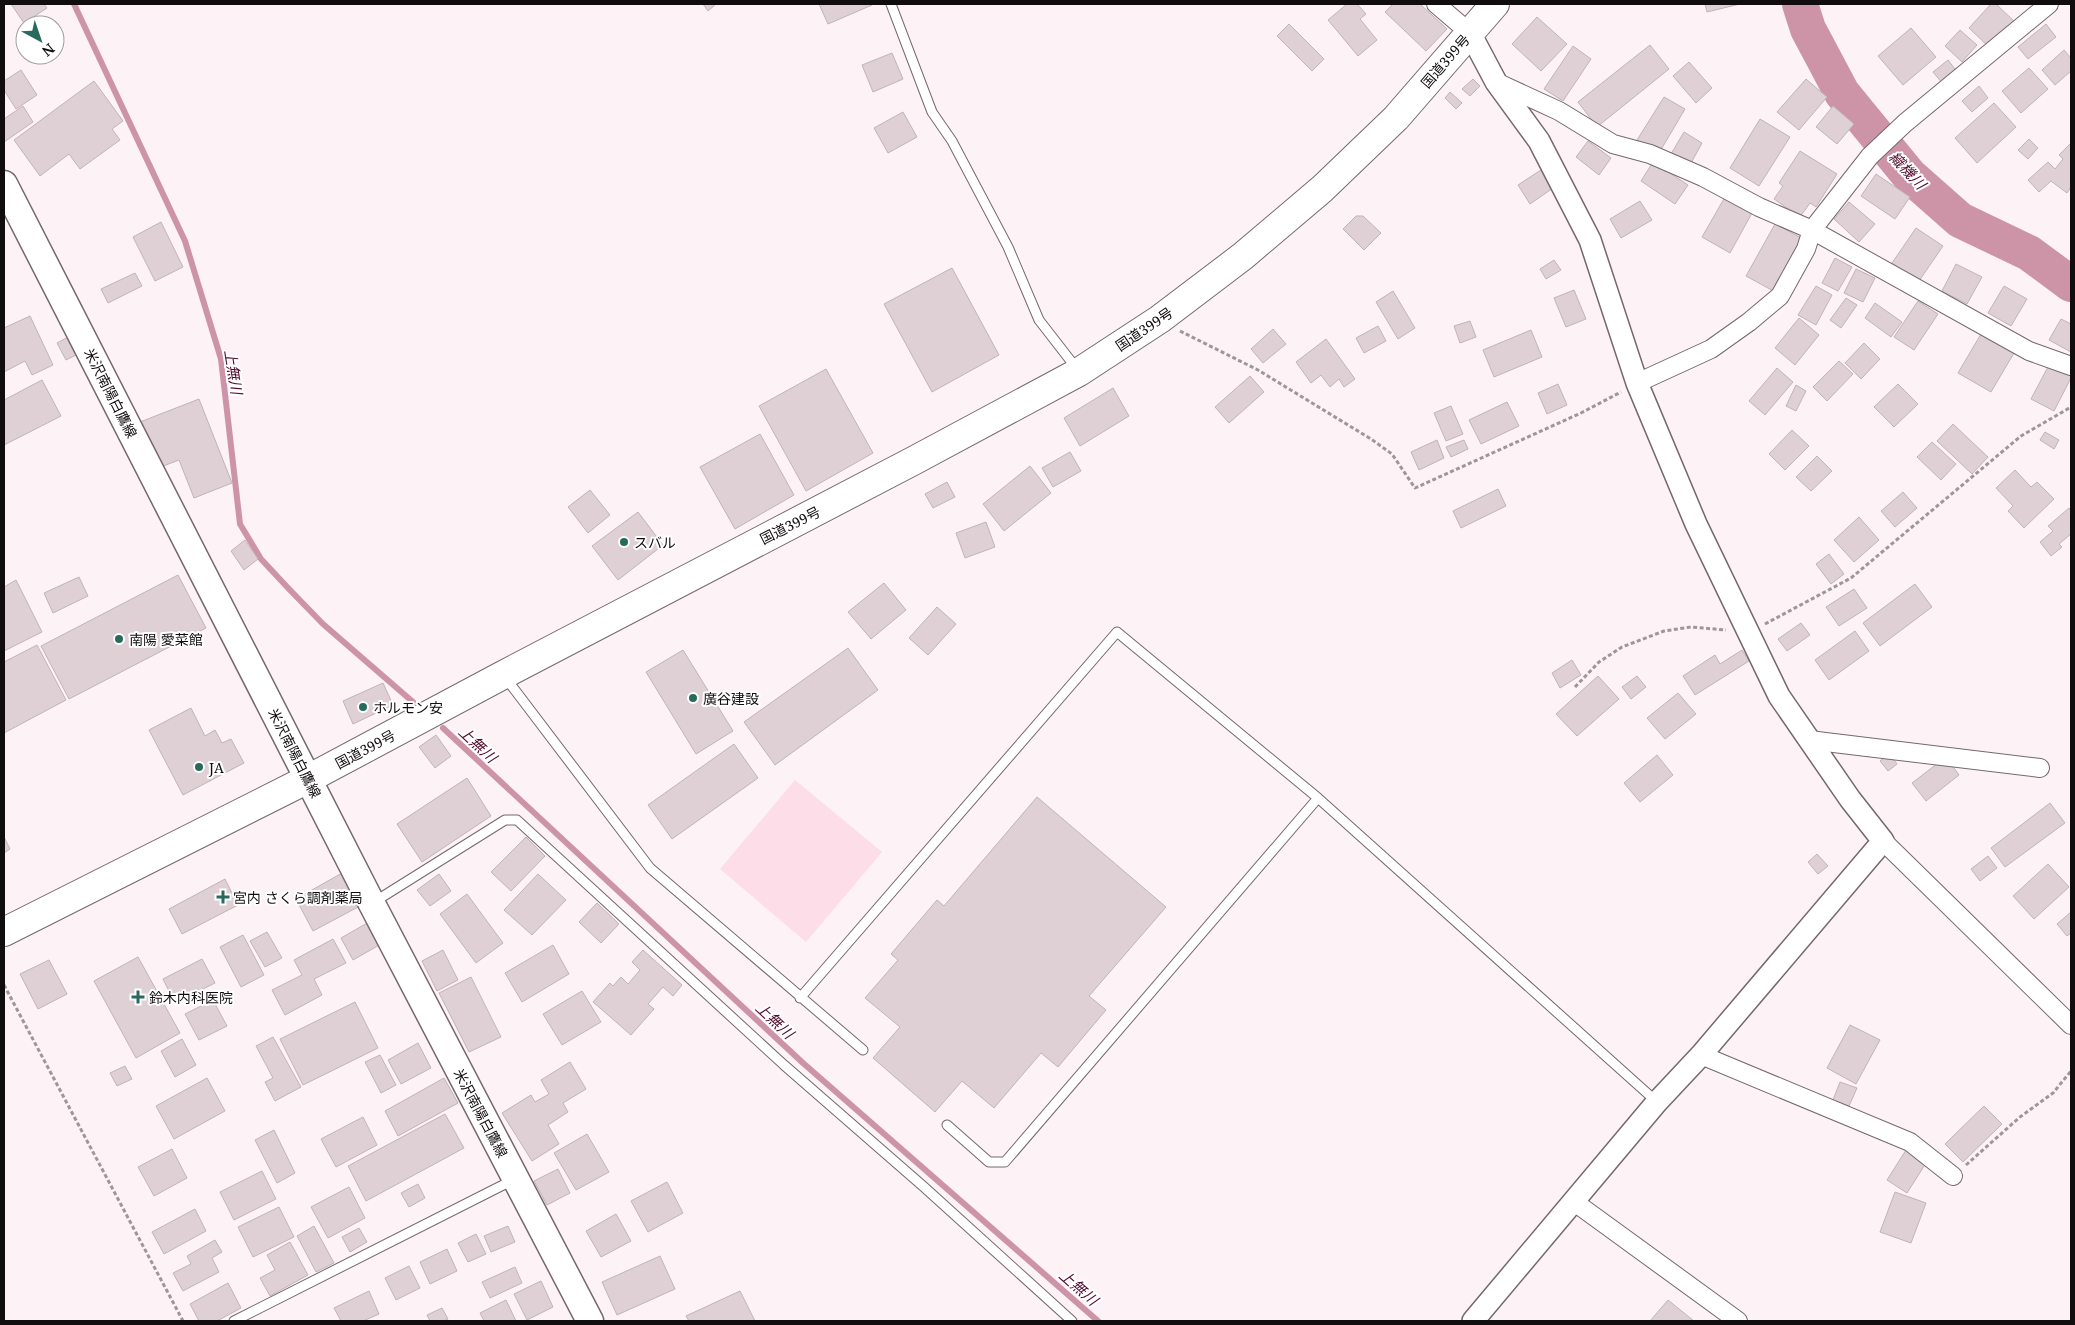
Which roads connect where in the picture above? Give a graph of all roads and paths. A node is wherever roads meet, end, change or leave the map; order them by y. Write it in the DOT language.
graph roads {
  1 [pos="891,4"];
  2 [pos="1436,4"];
  3 [pos="1495,4"];
  4 [pos="2049,4"];
  5 [pos="1470,33"];
  6 [pos="1496,82"];
  7 [pos="4,184"];
  8 [pos="1812,230"];
  9 [pos="1160,319"];
  10 [pos="2071,366"];
  11 [pos="1080,372"];
  12 [pos="1637,383"];
  13 [pos="2071,407"];
  14 [pos="1748,633"];
  15 [pos="503,675"];
  16 [pos="1575,687"];
  17 [pos="1809,740"];
  18 [pos="2040,768"];
  19 [pos="308,779"];
  20 [pos="1318,798"];
  21 [pos="1883,840"];
  22 [pos="372,904"];
  23 [pos="4,932"];
  24 [pos="4,985"];
  25 [pos="800,998"];
  26 [pos="2071,1025"];
  27 [pos="864,1050"];
  28 [pos="1701,1056"];
  29 [pos="2071,1071"];
  30 [pos="1657,1102"];
  31 [pos="947,1125"];
  32 [pos="1953,1176"];
  33 [pos="516,1178"];
  34 [pos="1573,1201"];
  35 [pos="183,1321"];
  36 [pos="234,1321"];
  37 [pos="590,1321"];
  38 [pos="1072,1321"];
  39 [pos="1473,1321"];
  40 [pos="1738,1321"];
  1 -- 11 [label="lane"];
  2 -- 5 [label="street"];
  3 -- 5 [label="highway, 国道399号"];
  4 -- 8 [label="street"];
  5 -- 6 [label="street"];
  5 -- 9 [label="highway, 国道399号"];
  6 -- 8 [label="street"];
  6 -- 12 [label="street"];
  7 -- 19 [label="main road, 米沢南陽白鷹線"];
  8 -- 10 [label="street"];
  8 -- 12 [label="street"];
  9 -- 11 [label="highway, 国道399号"];
  9 -- 12 [label="path"];
  11 -- 15 [label="highway, 国道399号"];
  12 -- 14 [label="street"];
  13 -- 14 [label="path"];
  14 -- 16 [label="path"];
  14 -- 17 [label="street"];
  15 -- 19 [label="highway, 国道399号"];
  15 -- 25 [label="lane"];
  17 -- 18 [label="street"];
  17 -- 21 [label="street"];
  19 -- 22 [label="main road, 米沢南陽白鷹線"];
  19 -- 23 [label="highway, 国道399号"];
  20 -- 25 [label="lane"];
  20 -- 30 [label="lane"];
  20 -- 31 [label="lane"];
  21 -- 26 [label="street"];
  21 -- 28 [label="street"];
  22 -- 33 [label="main road, 米沢南陽白鷹線"];
  22 -- 38 [label="lane"];
  24 -- 35 [label="path"];
  25 -- 27 [label="lane"];
  28 -- 30 [label="street"];
  28 -- 32 [label="street"];
  29 -- 32 [label="path"];
  30 -- 34 [label="street"];
  33 -- 36 [label="lane"];
  33 -- 37 [label="main road, 米沢南陽白鷹線"];
  34 -- 39 [label="street"];
  34 -- 40 [label="street"];
}
